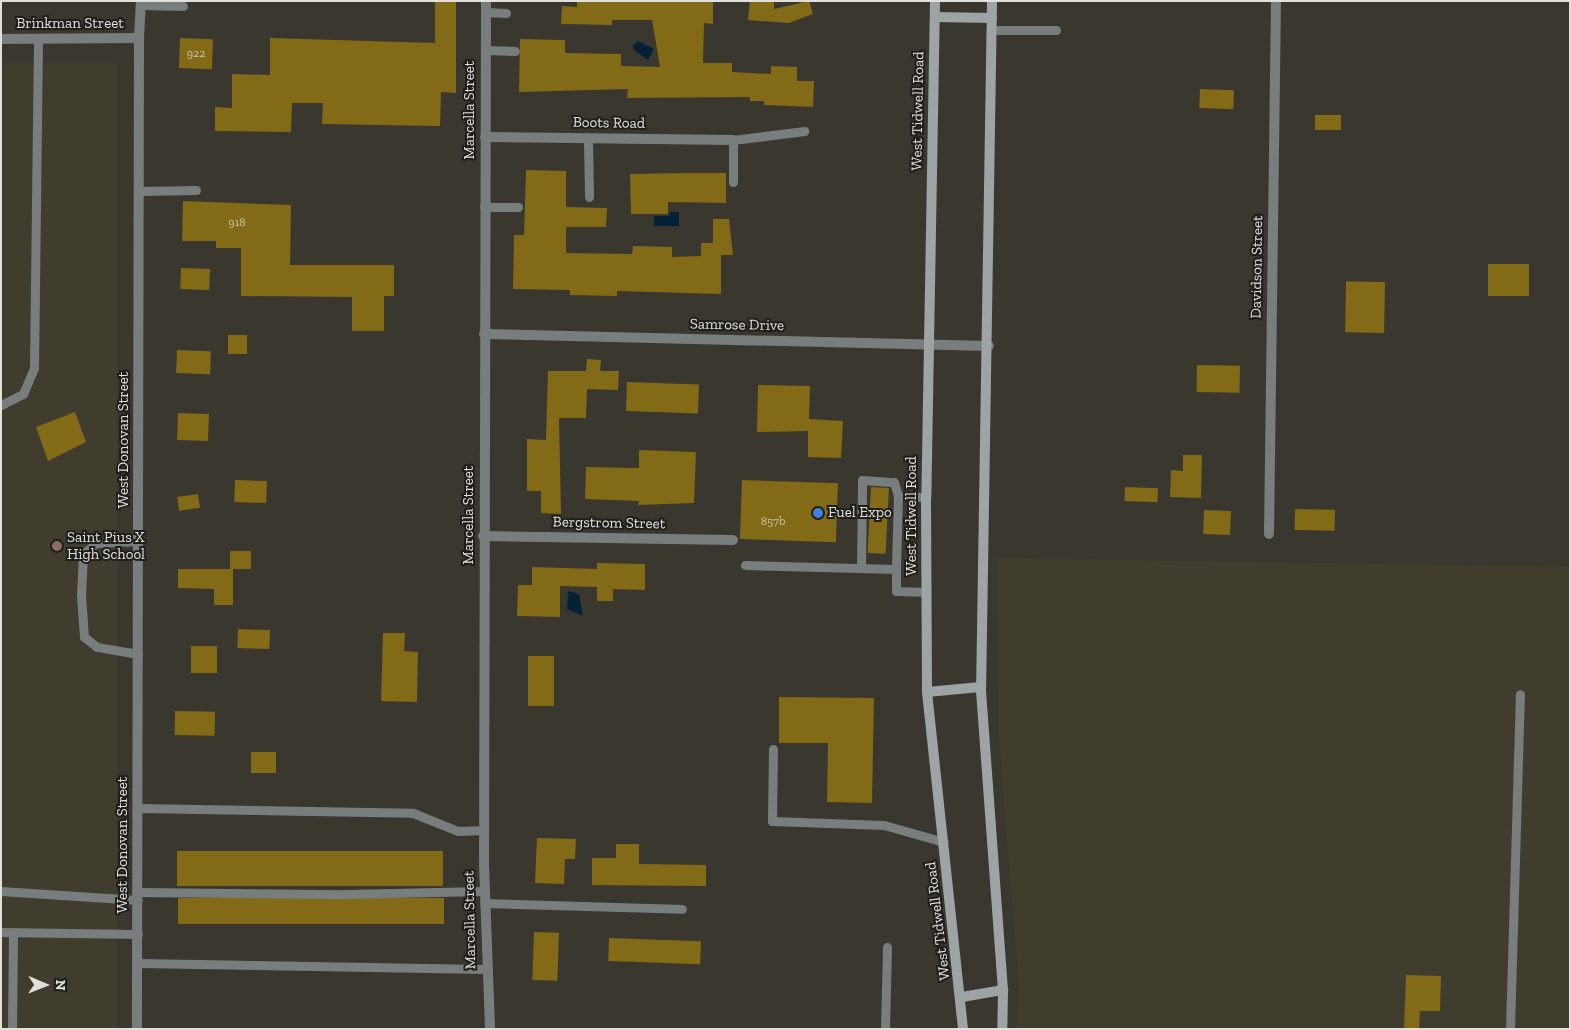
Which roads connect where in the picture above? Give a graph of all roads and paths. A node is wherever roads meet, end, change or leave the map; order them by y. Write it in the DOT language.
graph roads {
  1 [pos="935,1"];
  2 [pos="992,1"];
  3 [pos="1276,1"];
  4 [pos="141,3"];
  5 [pos="183,6"];
  6 [pos="486,7"];
  7 [pos="506,13"];
  8 [pos="935,17"];
  9 [pos="992,18"];
  10 [pos="992,30"];
  11 [pos="1056,30"];
  12 [pos="139,38"];
  13 [pos="1,39"];
  14 [pos="38,39"];
  15 [pos="486,50"];
  16 [pos="515,51"];
  17 [pos="804,131"];
  18 [pos="485,137"];
  19 [pos="588,138"];
  20 [pos="733,140"];
  21 [pos="733,182"];
  22 [pos="196,190"];
  23 [pos="140,191"];
  24 [pos="589,197"];
  25 [pos="484,207"];
  26 [pos="518,207"];
  27 [pos="484,334"];
  28 [pos="929,344"];
  29 [pos="989,346"];
  30 [pos="1,405"];
  31 [pos="898,496"];
  32 [pos="926,497"];
  33 [pos="1269,534"];
  34 [pos="483,536"];
  35 [pos="139,540"];
  36 [pos="733,540"];
  37 [pos="745,565"];
  38 [pos="861,568"];
  39 [pos="896,569"];
  40 [pos="926,592"];
  41 [pos="138,654"];
  42 [pos="982,687"];
  43 [pos="927,692"];
  44 [pos="1520,694"];
  45 [pos="773,749"];
  46 [pos="138,808"];
  47 [pos="484,830"];
  48 [pos="944,842"];
  49 [pos="1,891"];
  50 [pos="484,891"];
  51 [pos="138,896"];
  52 [pos="484,903"];
  53 [pos="682,909"];
  54 [pos="1,932"];
  55 [pos="13,933"];
  56 [pos="138,934"];
  57 [pos="887,947"];
  58 [pos="138,963"];
  59 [pos="486,969"];
  60 [pos="1003,990"];
  61 [pos="962,997"];
  62 [pos="12,1029"];
  63 [pos="138,1029"];
  64 [pos="490,1029"];
  65 [pos="885,1029"];
  66 [pos="963,1029"];
  67 [pos="1002,1029"];
  68 [pos="1510,1029"];
  1 -- 8 [label="main road, West Tidwell Road"];
  2 -- 9 [label="main road"];
  3 -- 33 [label="street, Davidson Street"];
  4 -- 5 [label="lane"];
  4 -- 12 [label="street, West Donovan Street"];
  6 -- 7 [label="lane"];
  6 -- 15 [label="street, Marcella Street"];
  8 -- 9 [label="main road"];
  8 -- 28 [label="main road, West Tidwell Road"];
  9 -- 10 [label="main road"];
  10 -- 11 [label="lane"];
  10 -- 29 [label="main road"];
  12 -- 14 [label="street, Brinkman Street"];
  12 -- 23 [label="street, West Donovan Street"];
  13 -- 14 [label="street, Brinkman Street"];
  14 -- 30 [label="lane"];
  15 -- 16 [label="lane"];
  15 -- 18 [label="street, Marcella Street"];
  17 -- 20 [label="lane"];
  18 -- 19 [label="street, Boots Road"];
  18 -- 25 [label="street, Marcella Street"];
  19 -- 20 [label="street, Boots Road"];
  19 -- 24 [label="lane"];
  20 -- 21 [label="lane"];
  22 -- 23 [label="lane"];
  23 -- 35 [label="street, West Donovan Street"];
  25 -- 26 [label="lane"];
  25 -- 27 [label="street, Marcella Street"];
  27 -- 28 [label="street, Samrose Drive"];
  27 -- 34 [label="street, Marcella Street"];
  28 -- 29 [label="street, Samrose Drive"];
  28 -- 32 [label="main road, West Tidwell Road"];
  29 -- 42 [label="main road"];
  31 -- 32 [label="lane"];
  31 -- 38 [label="lane"];
  31 -- 39 [label="lane"];
  32 -- 40 [label="main road, West Tidwell Road"];
  34 -- 36 [label="street, Bergstrom Street"];
  34 -- 47 [label="street, Marcella Street"];
  35 -- 41 [label="street, West Donovan Street"];
  35 -- 41 [label="lane"];
  37 -- 38 [label="lane"];
  38 -- 39 [label="lane"];
  39 -- 40 [label="lane"];
  40 -- 43 [label="main road, West Tidwell Road"];
  41 -- 46 [label="street, West Donovan Street"];
  42 -- 43 [label="main road"];
  42 -- 60 [label="main road"];
  43 -- 48 [label="main road, West Tidwell Road"];
  44 -- 68 [label="lane"];
  45 -- 48 [label="lane"];
  46 -- 47 [label="lane"];
  46 -- 51 [label="street, West Donovan Street"];
  47 -- 50 [label="street, Marcella Street"];
  48 -- 61 [label="main road, West Tidwell Road"];
  49 -- 51 [label="lane"];
  50 -- 51 [label="lane"];
  50 -- 52 [label="street, Marcella Street"];
  51 -- 56 [label="street, West Donovan Street"];
  52 -- 53 [label="lane"];
  52 -- 59 [label="street, Marcella Street"];
  54 -- 55 [label="lane"];
  55 -- 56 [label="lane"];
  55 -- 62 [label="lane"];
  56 -- 58 [label="street, West Donovan Street"];
  57 -- 65 [label="lane"];
  58 -- 59 [label="lane"];
  58 -- 63 [label="street, West Donovan Street"];
  59 -- 64 [label="street, Marcella Street"];
  60 -- 61 [label="main road"];
  60 -- 67 [label="main road"];
  61 -- 66 [label="main road, West Tidwell Road"];
}
